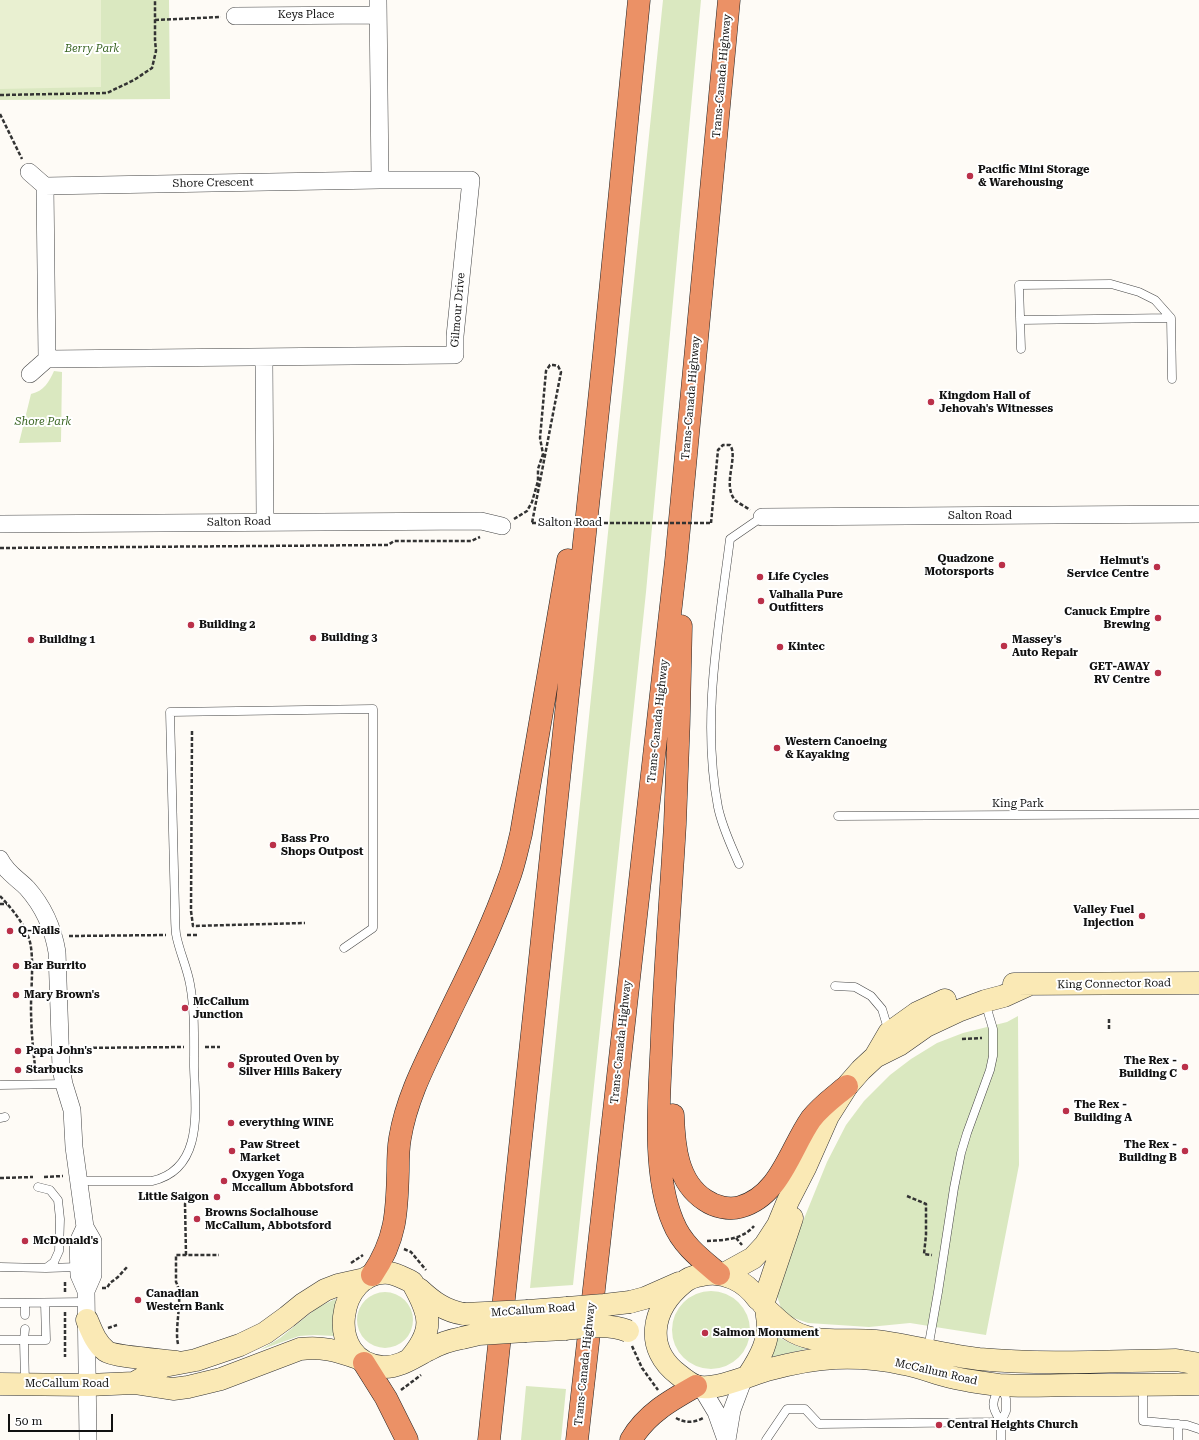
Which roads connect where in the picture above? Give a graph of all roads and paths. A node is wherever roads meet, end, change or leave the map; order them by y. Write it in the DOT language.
graph roads {
  1 [pos="155,0"];
  2 [pos="639,0"];
  3 [pos="729,0"];
  4 [pos="378,7"];
  5 [pos="235,16"];
  6 [pos="155,20"];
  7 [pos="0,94"];
  8 [pos="0,114"];
  9 [pos="29,172"];
  10 [pos="380,180"];
  11 [pos="45,186"];
  12 [pos="1171,318"];
  13 [pos="1020,320"];
  14 [pos="1021,349"];
  15 [pos="604,354"];
  16 [pos="264,357"];
  17 [pos="48,359"];
  18 [pos="30,374"];
  19 [pos="1172,379"];
  20 [pos="736,500"];
  21 [pos="527,511"];
  22 [pos="1199,514"];
  23 [pos="762,517"];
  24 [pos="265,522"];
  25 [pos="0,524"];
  26 [pos="502,526"];
  27 [pos="483,536"];
  28 [pos="0,548"];
  29 [pos="676,561"];
  30 [pos="192,730"];
  31 [pos="1199,814"];
  32 [pos="838,816"];
  33 [pos="0,859"];
  34 [pos="739,864"];
  35 [pos="0,896"];
  36 [pos="0,904"];
  37 [pos="7,904"];
  38 [pos="305,924"];
  39 [pos="176,935"];
  40 [pos="197,935"];
  41 [pos="54,938"];
  42 [pos="30,942"];
  43 [pos="344,948"];
  44 [pos="664,970"];
  45 [pos="1199,983"];
  46 [pos="1028,985"];
  47 [pos="835,986"];
  48 [pos="985,1001"];
  49 [pos="1109,1019"];
  50 [pos="1109,1030"];
  51 [pos="890,1033"];
  52 [pos="982,1038"];
  53 [pos="962,1039"];
  54 [pos="194,1047"];
  55 [pos="220,1047"];
  56 [pos="33,1048"];
  57 [pos="60,1048"];
  58 [pos="875,1057"];
  59 [pos="64,1084"];
  60 [pos="0,1085"];
  61 [pos="42,1085"];
  62 [pos="847,1086"];
  63 [pos="805,1168"];
  64 [pos="63,1170"];
  65 [pos="71,1178"];
  66 [pos="38,1187"];
  67 [pos="191,1191"];
  68 [pos="907,1196"];
  69 [pos="756,1224"];
  70 [pos="85,1227"];
  71 [pos="703,1242"];
  72 [pos="400,1247"];
  73 [pos="186,1255"];
  74 [pos="219,1255"];
  75 [pos="932,1255"];
  76 [pos="128,1266"];
  77 [pos="0,1267"];
  78 [pos="72,1267"];
  79 [pos="46,1268"];
  80 [pos="722,1274"];
  81 [pos="369,1277"];
  82 [pos="421,1278"];
  83 [pos="684,1282"];
  84 [pos="107,1288"];
  85 [pos="65,1302"];
  86 [pos="25,1303"];
  87 [pos="45,1303"];
  88 [pos="0,1304"];
  89 [pos="86,1304"];
  90 [pos="764,1306"];
  91 [pos="25,1315"];
  92 [pos="566,1318"];
  93 [pos="527,1321"];
  94 [pos="117,1325"];
  95 [pos="112,1326"];
  96 [pos="177,1326"];
  97 [pos="25,1329"];
  98 [pos="628,1337"];
  99 [pos="0,1340"];
  100 [pos="24,1340"];
  101 [pos="928,1350"];
  102 [pos="1199,1354"];
  103 [pos="65,1357"];
  104 [pos="662,1358"];
  105 [pos="361,1360"];
  106 [pos="409,1360"];
  107 [pos="1176,1360"];
  108 [pos="182,1362"];
  109 [pos="1199,1364"];
  110 [pos="746,1377"];
  111 [pos="134,1382"];
  112 [pos="0,1384"];
  113 [pos="25,1384"];
  114 [pos="1143,1384"];
  115 [pos="1189,1384"];
  116 [pos="88,1385"];
  117 [pos="1001,1385"];
  118 [pos="698,1386"];
  119 [pos="1199,1393"];
  120 [pos="661,1394"];
  121 [pos="671,1413"];
  122 [pos="709,1416"];
  123 [pos="1001,1422"];
  124 [pos="1178,1424"];
  125 [pos="1199,1429"];
  126 [pos="88,1440"];
  127 [pos="407,1440"];
  128 [pos="489,1440"];
  129 [pos="577,1440"];
  130 [pos="631,1440"];
  131 [pos="726,1440"];
  132 [pos="766,1440"];
  133 [pos="1001,1440"];
  134 [pos="1178,1440"];
  1 -- 6 [label="path"];
  2 -- 15 [label="highway"];
  3 -- 29 [label="highway, Trans-Canada Highway"];
  4 -- 5 [label="street, Keys Place"];
  4 -- 10 [label="street"];
  5 -- 6 [label="path"];
  6 -- 7 [label="path"];
  8 -- 9 [label="path"];
  9 -- 11 [label="street"];
  10 -- 11 [label="street, Shore Crescent"];
  10 -- 16 [label="street, Gilmour Drive"];
  11 -- 17 [label="street"];
  12 -- 13 [label="lane"];
  12 -- 13 [label="lane"];
  12 -- 19 [label="lane"];
  13 -- 14 [label="lane"];
  15 -- 81 [label="highway"];
  15 -- 128 [label="highway"];
  16 -- 17 [label="street"];
  16 -- 24 [label="street"];
  17 -- 18 [label="street"];
  20 -- 21 [label="path, Salton Road, bridge"];
  22 -- 23 [label="street, Salton Road"];
  23 -- 34 [label="lane"];
  24 -- 25 [label="street, Salton Road"];
  24 -- 26 [label="street, Salton Road"];
  27 -- 28 [label="path"];
  29 -- 44 [label="highway"];
  29 -- 129 [label="highway, Trans-Canada Highway"];
  30 -- 38 [label="path"];
  31 -- 32 [label="lane, King Park"];
  33 -- 41 [label="street"];
  35 -- 37 [label="path"];
  36 -- 37 [label="path"];
  37 -- 42 [label="path"];
  39 -- 40 [label="path"];
  39 -- 41 [label="path"];
  39 -- 43 [label="lane"];
  39 -- 54 [label="lane"];
  41 -- 42 [label="path"];
  41 -- 57 [label="street"];
  42 -- 56 [label="path"];
  44 -- 62 [label="highway"];
  44 -- 80 [label="highway"];
  45 -- 46 [label="main road, King Connector Road"];
  46 -- 48 [label="main road, King Connector Road"];
  46 -- 51 [label="main road, King Connector Road"];
  47 -- 51 [label="lane"];
  48 -- 58 [label="main road, King Connector Road"];
  48 -- 101 [label="lane"];
  49 -- 50 [label="path"];
  51 -- 58 [label="main road, King Connector Road"];
  52 -- 53 [label="path"];
  54 -- 55 [label="path"];
  54 -- 57 [label="path"];
  54 -- 65 [label="lane"];
  56 -- 57 [label="path"];
  56 -- 61 [label="path"];
  57 -- 59 [label="street"];
  58 -- 62 [label="main road, King Connector Road"];
  59 -- 61 [label="lane"];
  59 -- 65 [label="street"];
  60 -- 61 [label="lane"];
  62 -- 63 [label="main road, King Connector Road"];
  63 -- 80 [label="main road, King Connector Road"];
  63 -- 90 [label="main road, King Connector Road"];
  64 -- 65 [label="path"];
  65 -- 70 [label="street"];
  66 -- 79 [label="lane"];
  67 -- 73 [label="path"];
  68 -- 75 [label="path"];
  69 -- 71 [label="path"];
  70 -- 78 [label="street"];
  70 -- 89 [label="street"];
  72 -- 82 [label="path"];
  73 -- 74 [label="path"];
  73 -- 96 [label="path"];
  76 -- 84 [label="path"];
  77 -- 79 [label="lane"];
  78 -- 79 [label="lane"];
  78 -- 85 [label="path"];
  78 -- 89 [label="street"];
  80 -- 83 [label="main road"];
  80 -- 90 [label="main road"];
  81 -- 82 [label="main road"];
  81 -- 105 [label="main road"];
  81 -- 108 [label="main road, McCallum Road"];
  82 -- 93 [label="main road, McCallum Road, bridge"];
  82 -- 106 [label="main road"];
  83 -- 92 [label="main road, McCallum Road, bridge"];
  83 -- 104 [label="main road"];
  85 -- 87 [label="lane"];
  85 -- 89 [label="lane"];
  85 -- 103 [label="path"];
  86 -- 87 [label="lane"];
  86 -- 88 [label="lane"];
  86 -- 91 [label="lane"];
  87 -- 100 [label="lane"];
  89 -- 108 [label="main road"];
  89 -- 116 [label="street"];
  90 -- 101 [label="main road, McCallum Road"];
  90 -- 110 [label="main road"];
  92 -- 93 [label="main road, McCallum Road"];
  92 -- 98 [label="main road, McCallum Road, bridge"];
  93 -- 106 [label="main road, McCallum Road, bridge"];
  94 -- 95 [label="path"];
  97 -- 100 [label="lane"];
  98 -- 104 [label="main road, McCallum Road"];
  98 -- 120 [label="path"];
  99 -- 100 [label="lane"];
  100 -- 113 [label="lane"];
  101 -- 107 [label="main road, McCallum Road"];
  102 -- 107 [label="main road"];
  104 -- 118 [label="main road"];
  105 -- 106 [label="main road"];
  105 -- 111 [label="main road, McCallum Road"];
  105 -- 127 [label="highway"];
  107 -- 109 [label="main road, McCallum Road"];
  108 -- 111 [label="main road, McCallum Road"];
  110 -- 117 [label="main road, McCallum Road"];
  110 -- 118 [label="main road"];
  110 -- 131 [label="street"];
  111 -- 116 [label="main road, McCallum Road"];
  112 -- 113 [label="main road, McCallum Road"];
  113 -- 116 [label="main road, McCallum Road"];
  114 -- 115 [label="main road, McCallum Road"];
  114 -- 117 [label="main road, McCallum Road"];
  114 -- 124 [label="lane"];
  115 -- 119 [label="main road"];
  116 -- 126 [label="street"];
  117 -- 123 [label="lane"];
  117 -- 123 [label="lane"];
  118 -- 130 [label="highway"];
  118 -- 131 [label="street"];
  121 -- 122 [label="path"];
  123 -- 132 [label="lane"];
  123 -- 133 [label="lane"];
  124 -- 125 [label="lane"];
  124 -- 134 [label="lane"];
}
